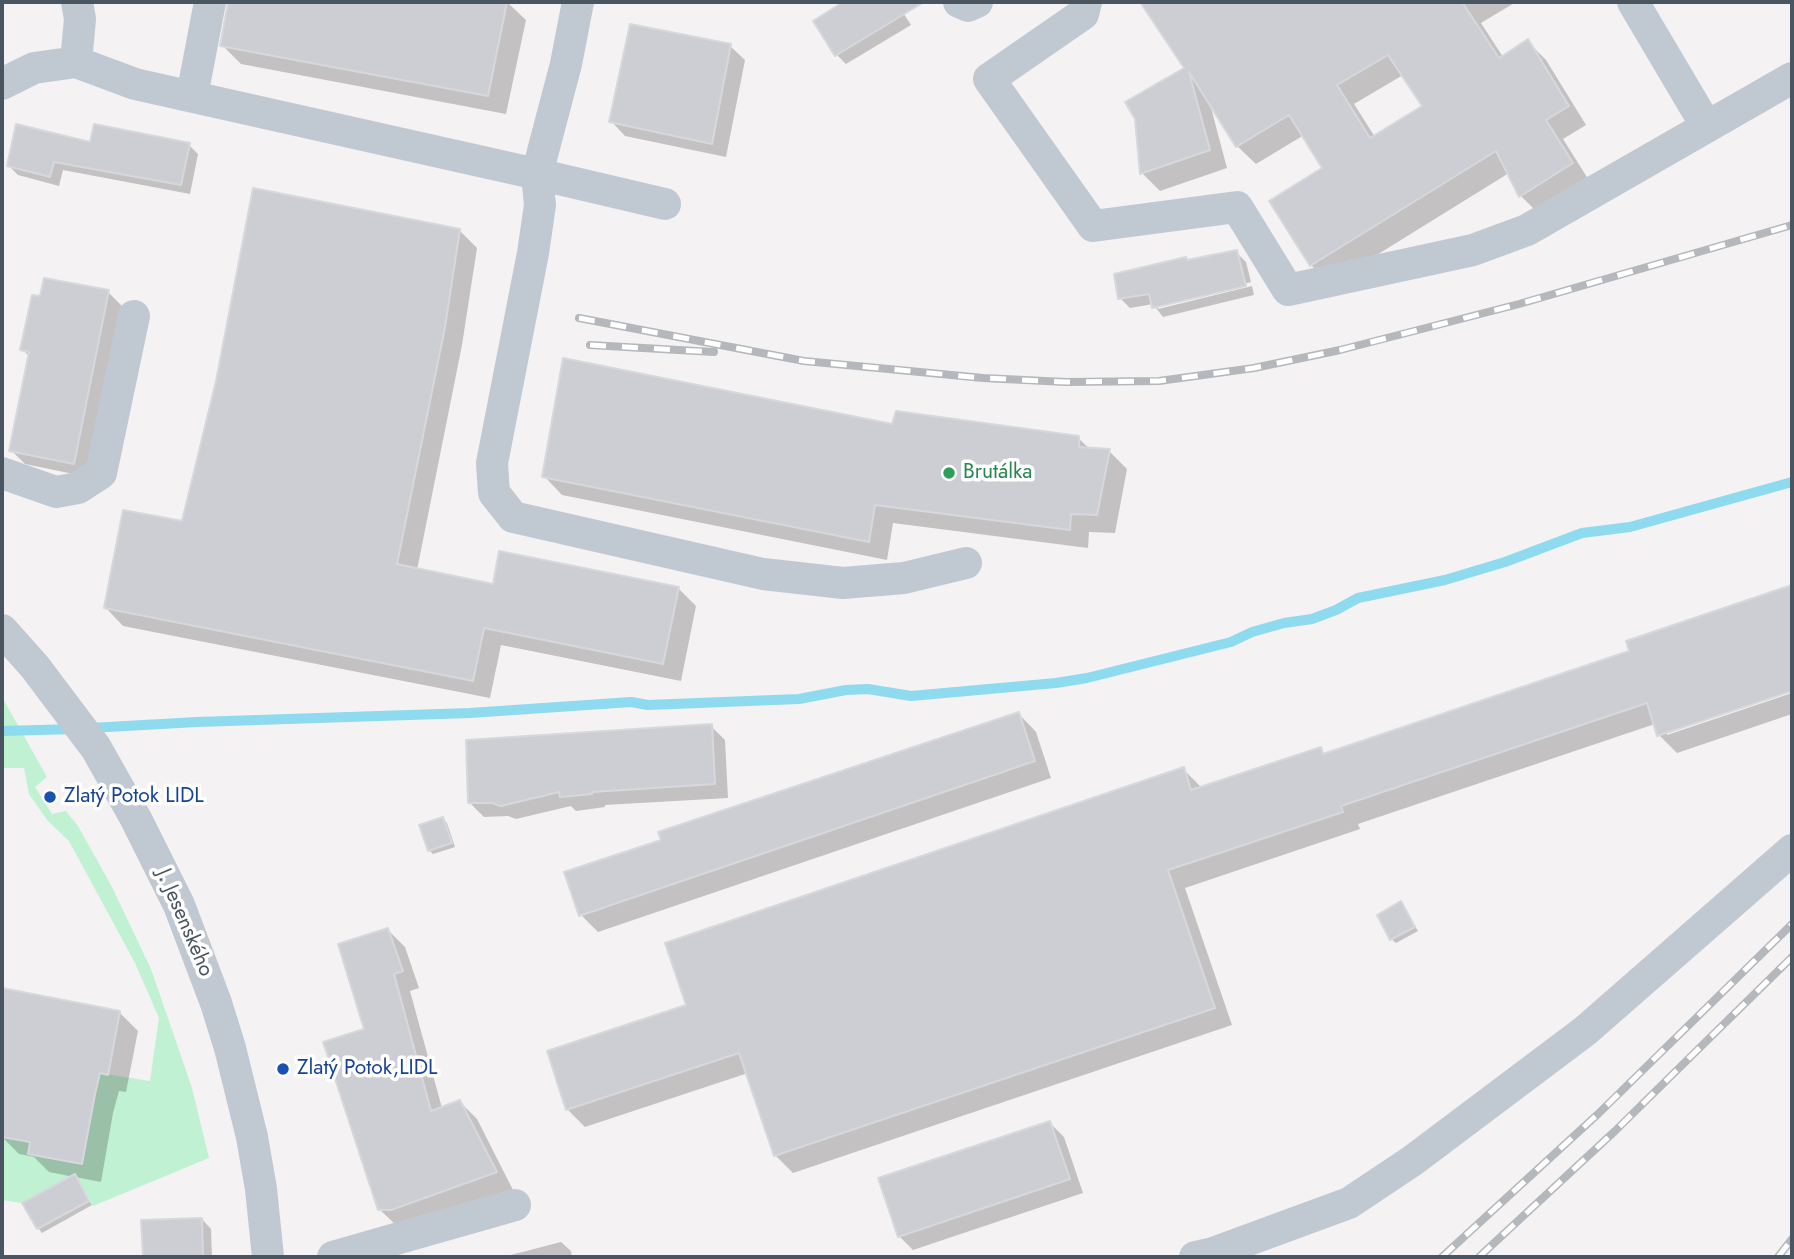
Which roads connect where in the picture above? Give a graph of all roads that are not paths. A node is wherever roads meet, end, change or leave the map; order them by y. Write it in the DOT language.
graph roads {
  1 [pos="77,2"];
  2 [pos="210,2"];
  3 [pos="578,2"];
  4 [pos="959,2"];
  5 [pos="976,2"];
  6 [pos="1086,2"];
  7 [pos="1633,2"];
  8 [pos="76,62"];
  9 [pos="1792,78"];
  10 [pos="2,84"];
  11 [pos="192,96"];
  12 [pos="1707,127"];
  13 [pos="537,174"];
  14 [pos="665,204"];
  15 [pos="134,316"];
  16 [pos="2,473"];
  17 [pos="966,563"];
  18 [pos="2,630"];
  19 [pos="1792,850"];
  20 [pos="515,1205"];
  21 [pos="268,1257"];
  22 [pos="333,1257"];
  23 [pos="1195,1257"];
  1 -- 8 [label="street"];
  2 -- 11 [label="street"];
  3 -- 13 [label="street"];
  4 -- 5 [label="street"];
  6 -- 12 [label="street"];
  7 -- 12 [label="street"];
  8 -- 10 [label="street"];
  8 -- 11 [label="street"];
  9 -- 12 [label="street"];
  11 -- 13 [label="street"];
  13 -- 14 [label="street"];
  13 -- 17 [label="street"];
  15 -- 16 [label="street"];
  18 -- 21 [label="street, J. Jesenského"];
  19 -- 23 [label="street"];
  20 -- 22 [label="street"];
}
